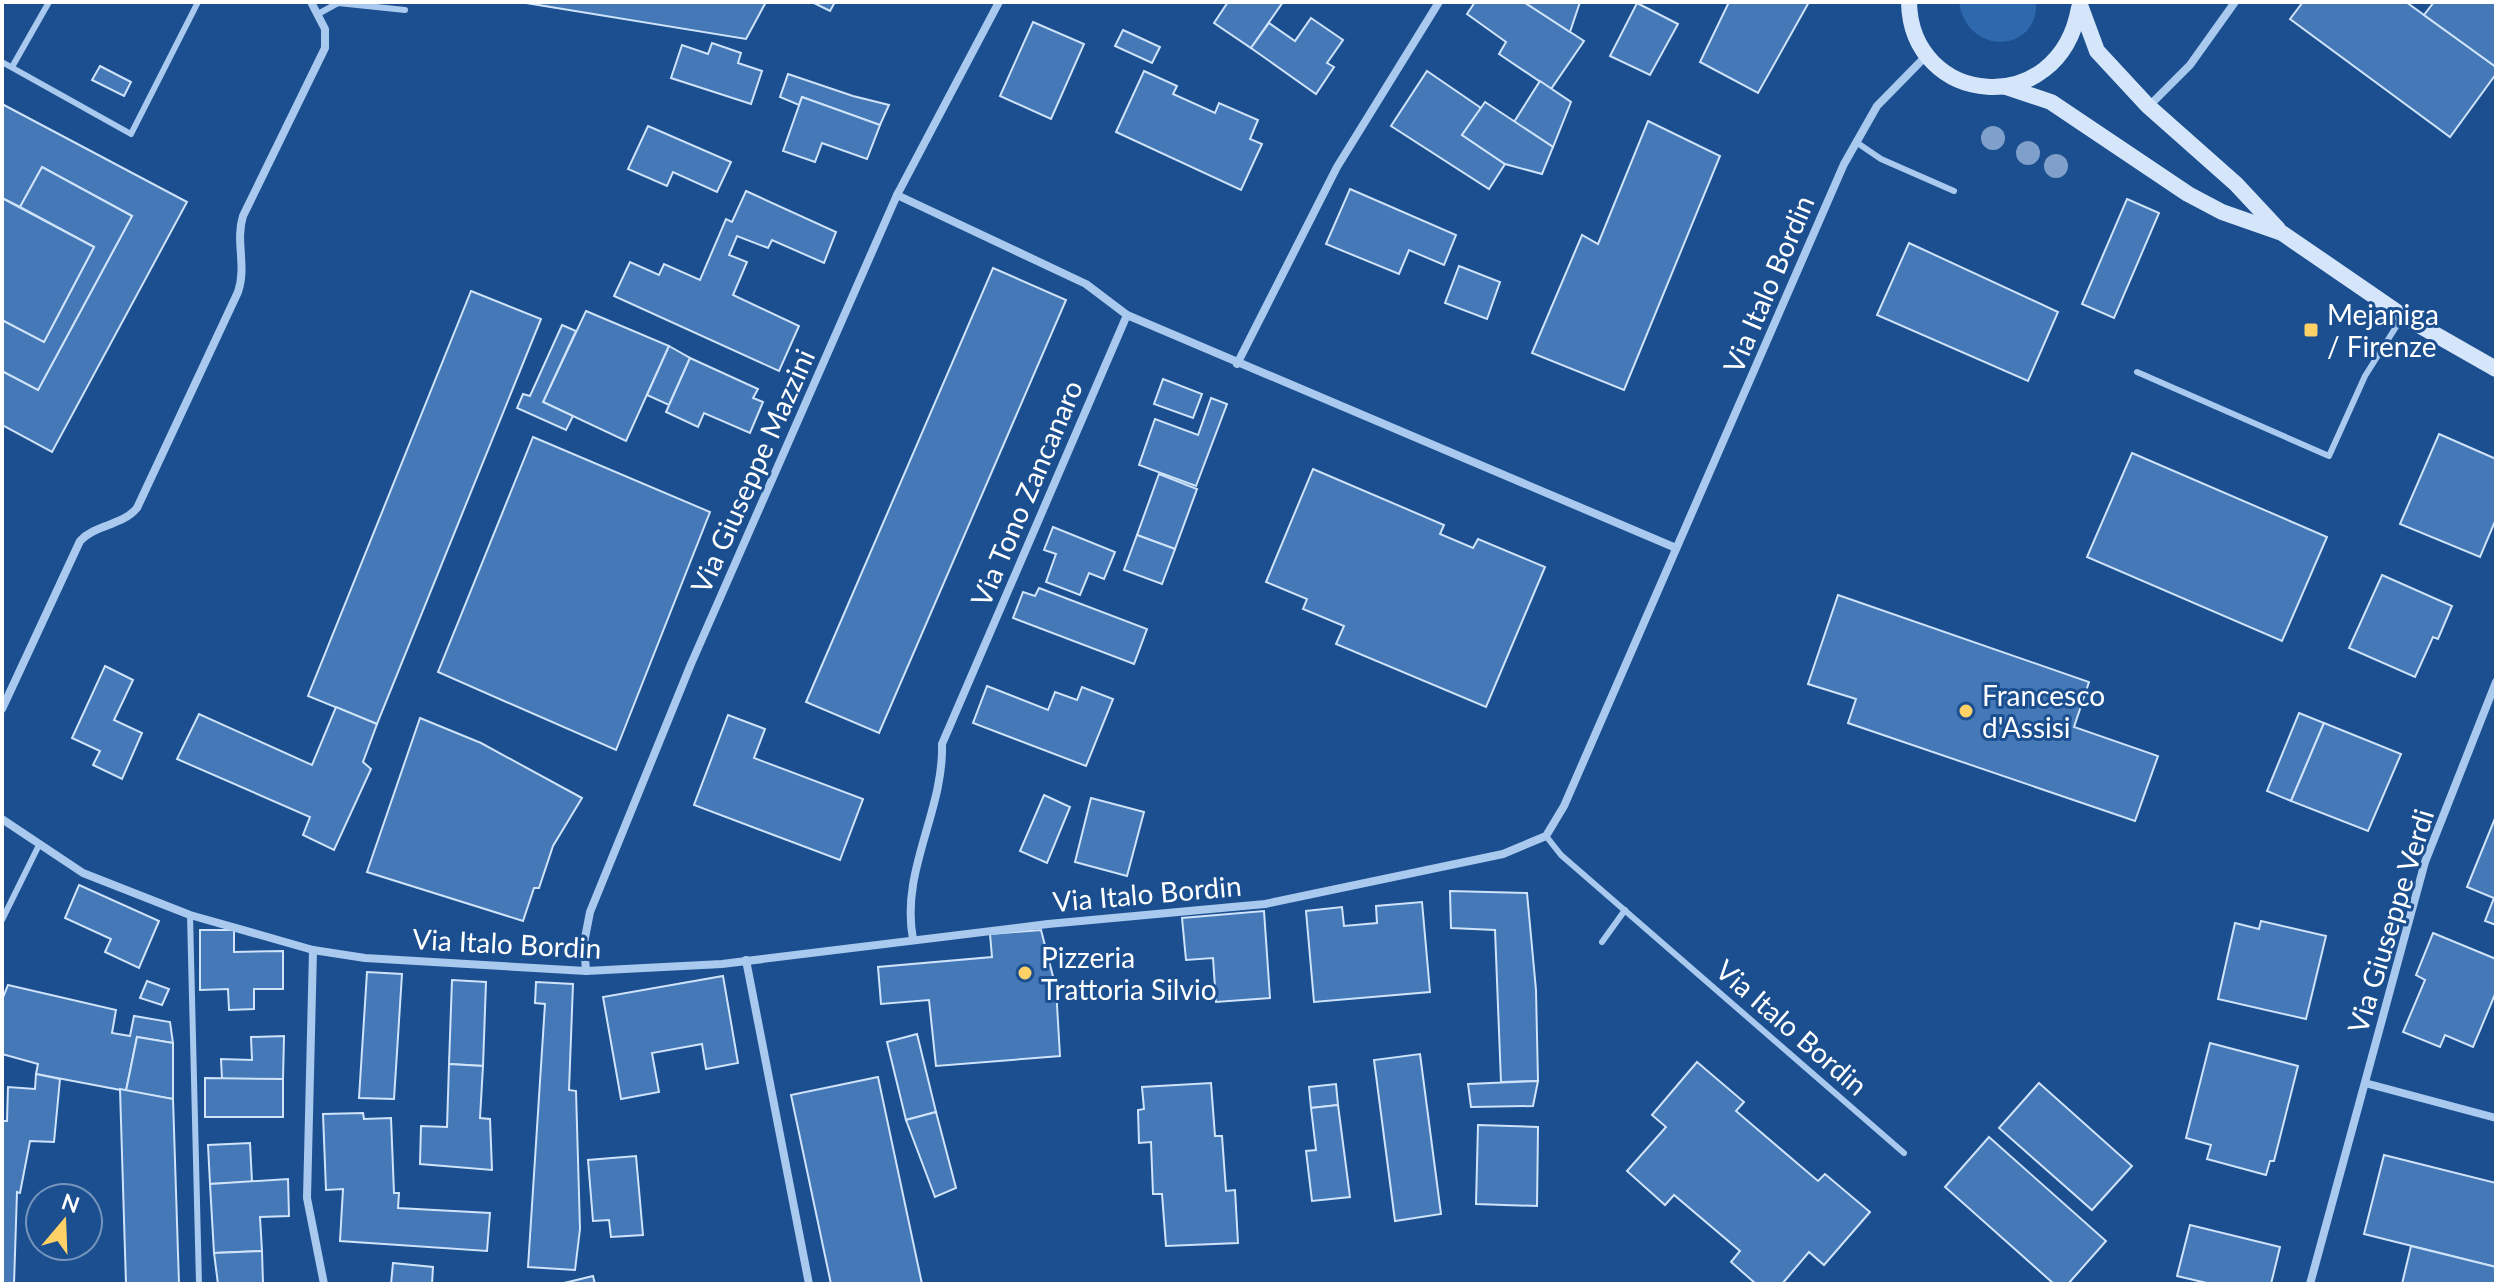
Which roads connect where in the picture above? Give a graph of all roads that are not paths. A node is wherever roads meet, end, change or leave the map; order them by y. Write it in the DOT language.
graph roads {
  1 [pos="49,2"];
  2 [pos="198,2"];
  3 [pos="311,2"];
  4 [pos="999,2"];
  5 [pos="1439,2"];
  6 [pos="1909,2"];
  7 [pos="2235,2"];
  8 [pos="2079,3"];
  9 [pos="405,10"];
  10 [pos="318,14"];
  11 [pos="1927,55"];
  12 [pos="2,62"];
  13 [pos="12,67"];
  14 [pos="2006,87"];
  15 [pos="2148,106"];
  16 [pos="1856,142"];
  17 [pos="1954,191"];
  18 [pos="897,195"];
  19 [pos="2282,233"];
  20 [pos="1127,315"];
  21 [pos="2403,316"];
  22 [pos="1237,364"];
  23 [pos="2496,369"];
  24 [pos="2137,372"];
  25 [pos="1676,548"];
  26 [pos="2496,682"];
  27 [pos="2,709"];
  28 [pos="2,819"];
  29 [pos="1546,836"];
  30 [pos="39,845"];
  31 [pos="1625,910"];
  32 [pos="190,915"];
  33 [pos="2,920"];
  34 [pos="913,939"];
  35 [pos="1602,942"];
  36 [pos="313,950"];
  37 [pos="746,960"];
  38 [pos="586,971"];
  39 [pos="2365,1083"];
  40 [pos="2496,1118"];
  41 [pos="1904,1153"];
  42 [pos="199,1284"];
  43 [pos="324,1284"];
  44 [pos="809,1284"];
  45 [pos="2310,1284"];
  1 -- 13 [label="lane"];
  2 -- 13 [label="lane"];
  3 -- 10 [label="street"];
  4 -- 18 [label="street, Via Giuseppe Mazzini"];
  5 -- 22 [label="street"];
  6 -- 11 [label="main road"];
  7 -- 15 [label="street"];
  8 -- 14 [label="main road"];
  8 -- 15 [label="main road"];
  9 -- 10 [label="lane"];
  10 -- 27 [label="street"];
  11 -- 14 [label="main road"];
  11 -- 16 [label="street, Via Italo Bordin"];
  12 -- 13 [label="lane"];
  14 -- 19 [label="main road"];
  15 -- 19 [label="main road"];
  16 -- 17 [label="lane"];
  16 -- 25 [label="street, Via Italo Bordin"];
  18 -- 20 [label="street"];
  18 -- 38 [label="street, Via Giuseppe Mazzini"];
  19 -- 21 [label="main road"];
  20 -- 22 [label="street"];
  20 -- 34 [label="street, Via Tono Zancanaro"];
  21 -- 23 [label="main road"];
  21 -- 24 [label="lane"];
  22 -- 25 [label="street"];
  25 -- 29 [label="street, Via Italo Bordin"];
  26 -- 39 [label="street, Via Giuseppe Verdi"];
  28 -- 30 [label="street, Via Italo Bordin"];
  29 -- 31 [label="lane, Via Italo Bordin"];
  29 -- 34 [label="street, Via Italo Bordin"];
  30 -- 32 [label="street, Via Italo Bordin"];
  30 -- 33 [label="lane"];
  31 -- 35 [label="lane"];
  31 -- 41 [label="lane, Via Italo Bordin"];
  32 -- 36 [label="street, Via Italo Bordin"];
  32 -- 42 [label="lane"];
  34 -- 37 [label="street, Via Italo Bordin"];
  36 -- 38 [label="street, Via Italo Bordin"];
  36 -- 43 [label="street"];
  37 -- 38 [label="street, Via Italo Bordin"];
  37 -- 44 [label="street"];
  39 -- 40 [label="street"];
  39 -- 45 [label="street, Via Giuseppe Verdi"];
}
